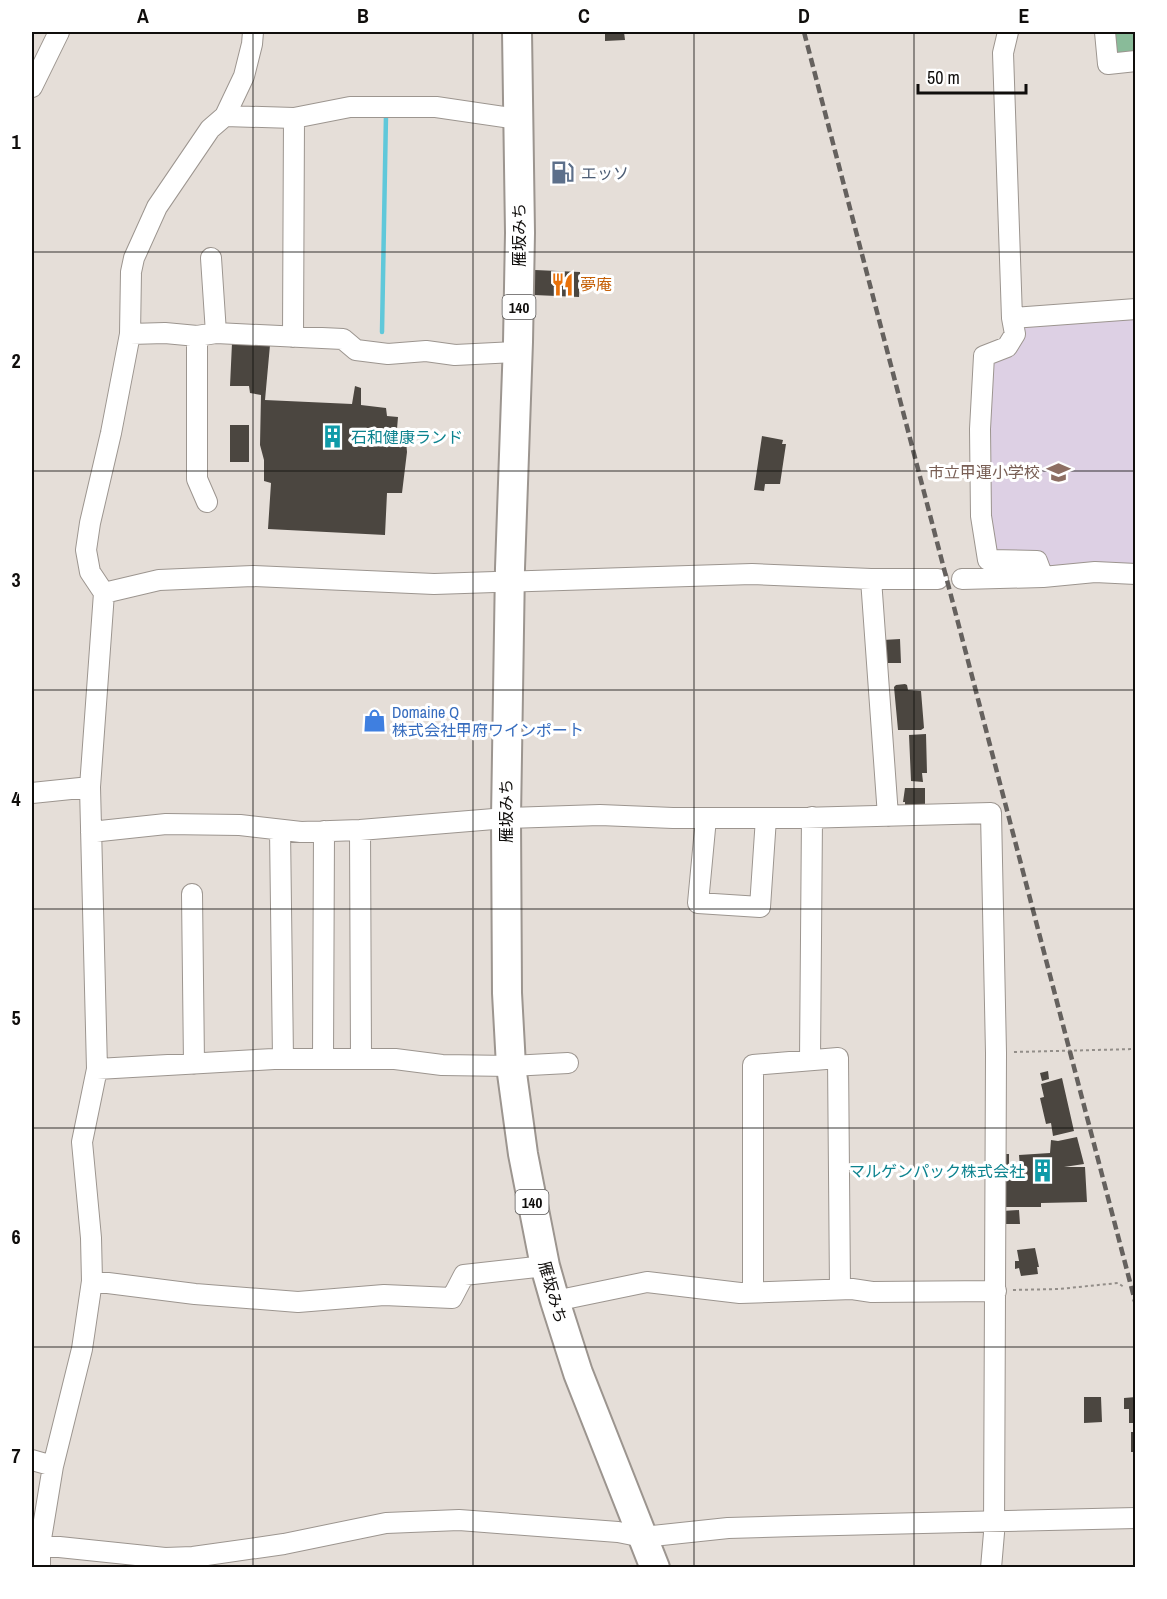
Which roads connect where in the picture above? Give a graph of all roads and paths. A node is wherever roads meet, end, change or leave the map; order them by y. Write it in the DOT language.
graph roads {
  1 [pos="59,32"];
  2 [pos="253,32"];
  3 [pos="517,32"];
  4 [pos="1008,32"];
  5 [pos="1105,32"];
  6 [pos="1136,61"];
  7 [pos="32,87"];
  8 [pos="225,116"];
  9 [pos="294,118"];
  10 [pos="518,119"];
  11 [pos="211,258"];
  12 [pos="1136,309"];
  13 [pos="1012,318"];
  14 [pos="130,334"];
  15 [pos="206,334"];
  16 [pos="293,337"];
  17 [pos="517,352"];
  18 [pos="207,502"];
  19 [pos="1136,574"];
  20 [pos="1043,577"];
  21 [pos="871,579"];
  22 [pos="938,579"];
  23 [pos="962,579"];
  24 [pos="510,582"];
  25 [pos="104,593"];
  26 [pos="90,787"];
  27 [pos="32,793"];
  28 [pos="888,816"];
  29 [pos="812,817"];
  30 [pos="506,818"];
  31 [pos="706,818"];
  32 [pos="766,818"];
  33 [pos="280,830"];
  34 [pos="360,830"];
  35 [pos="324,831"];
  36 [pos="91,832"];
  37 [pos="192,894"];
  38 [pos="1136,1049"];
  39 [pos="996,1053"];
  40 [pos="283,1059"];
  41 [pos="323,1059"];
  42 [pos="361,1059"];
  43 [pos="810,1060"];
  44 [pos="568,1063"];
  45 [pos="194,1064"];
  46 [pos="511,1066"];
  47 [pos="97,1069"];
  48 [pos="545,1266"];
  49 [pos="92,1281"];
  50 [pos="1125,1288"];
  51 [pos="840,1289"];
  52 [pos="996,1291"];
  53 [pos="753,1292"];
  54 [pos="555,1301"];
  55 [pos="32,1460"];
  56 [pos="53,1466"];
  57 [pos="1136,1518"];
  58 [pos="994,1520"];
  59 [pos="643,1537"];
  60 [pos="40,1545"];
  61 [pos="40,1568"];
  62 [pos="655,1568"];
  63 [pos="991,1568"];
  1 -- 7 [label="street"];
  2 -- 8 [label="street"];
  3 -- 10 [label="highway, 雁坂みち / 140"];
  4 -- 13 [label="street"];
  5 -- 6 [label="street"];
  8 -- 9 [label="street"];
  8 -- 14 [label="street"];
  9 -- 10 [label="street"];
  9 -- 16 [label="street"];
  10 -- 17 [label="highway, 雁坂みち / 140"];
  11 -- 15 [label="street"];
  12 -- 13 [label="street"];
  13 -- 20 [label="street"];
  14 -- 15 [label="street"];
  14 -- 25 [label="street"];
  15 -- 16 [label="street"];
  15 -- 18 [label="street"];
  16 -- 17 [label="street"];
  17 -- 24 [label="highway, 雁坂みち / 140"];
  19 -- 20 [label="street"];
  20 -- 23 [label="street"];
  21 -- 22 [label="street"];
  21 -- 24 [label="street"];
  21 -- 28 [label="street"];
  24 -- 25 [label="street"];
  24 -- 30 [label="highway, 雁坂みち / 140"];
  25 -- 26 [label="street"];
  26 -- 27 [label="street"];
  26 -- 36 [label="street"];
  28 -- 29 [label="street"];
  28 -- 39 [label="street"];
  29 -- 32 [label="street"];
  29 -- 43 [label="street"];
  30 -- 31 [label="street"];
  30 -- 34 [label="street"];
  30 -- 46 [label="highway, 雁坂みち / 140"];
  31 -- 32 [label="street"];
  31 -- 32 [label="street"];
  33 -- 35 [label="street"];
  33 -- 36 [label="street"];
  33 -- 40 [label="street"];
  34 -- 35 [label="street"];
  34 -- 42 [label="street"];
  35 -- 41 [label="street"];
  36 -- 47 [label="street"];
  37 -- 45 [label="street"];
  38 -- 39 [label="path"];
  39 -- 52 [label="street"];
  40 -- 41 [label="street"];
  40 -- 45 [label="street"];
  41 -- 42 [label="street"];
  42 -- 46 [label="street"];
  43 -- 51 [label="street"];
  43 -- 53 [label="street"];
  44 -- 46 [label="street"];
  45 -- 47 [label="street"];
  46 -- 48 [label="highway, 雁坂みち / 140"];
  47 -- 49 [label="street"];
  48 -- 49 [label="street"];
  48 -- 54 [label="highway, 雁坂みち / 140"];
  49 -- 56 [label="street"];
  50 -- 52 [label="path"];
  51 -- 52 [label="street"];
  51 -- 53 [label="street"];
  52 -- 58 [label="street"];
  53 -- 54 [label="street"];
  54 -- 59 [label="highway, 雁坂みち / 140"];
  55 -- 56 [label="street"];
  56 -- 60 [label="street"];
  57 -- 58 [label="street"];
  58 -- 59 [label="street"];
  58 -- 63 [label="street"];
  59 -- 60 [label="street"];
  59 -- 62 [label="highway, 雁坂みち / 140"];
  60 -- 61 [label="street"];
}
